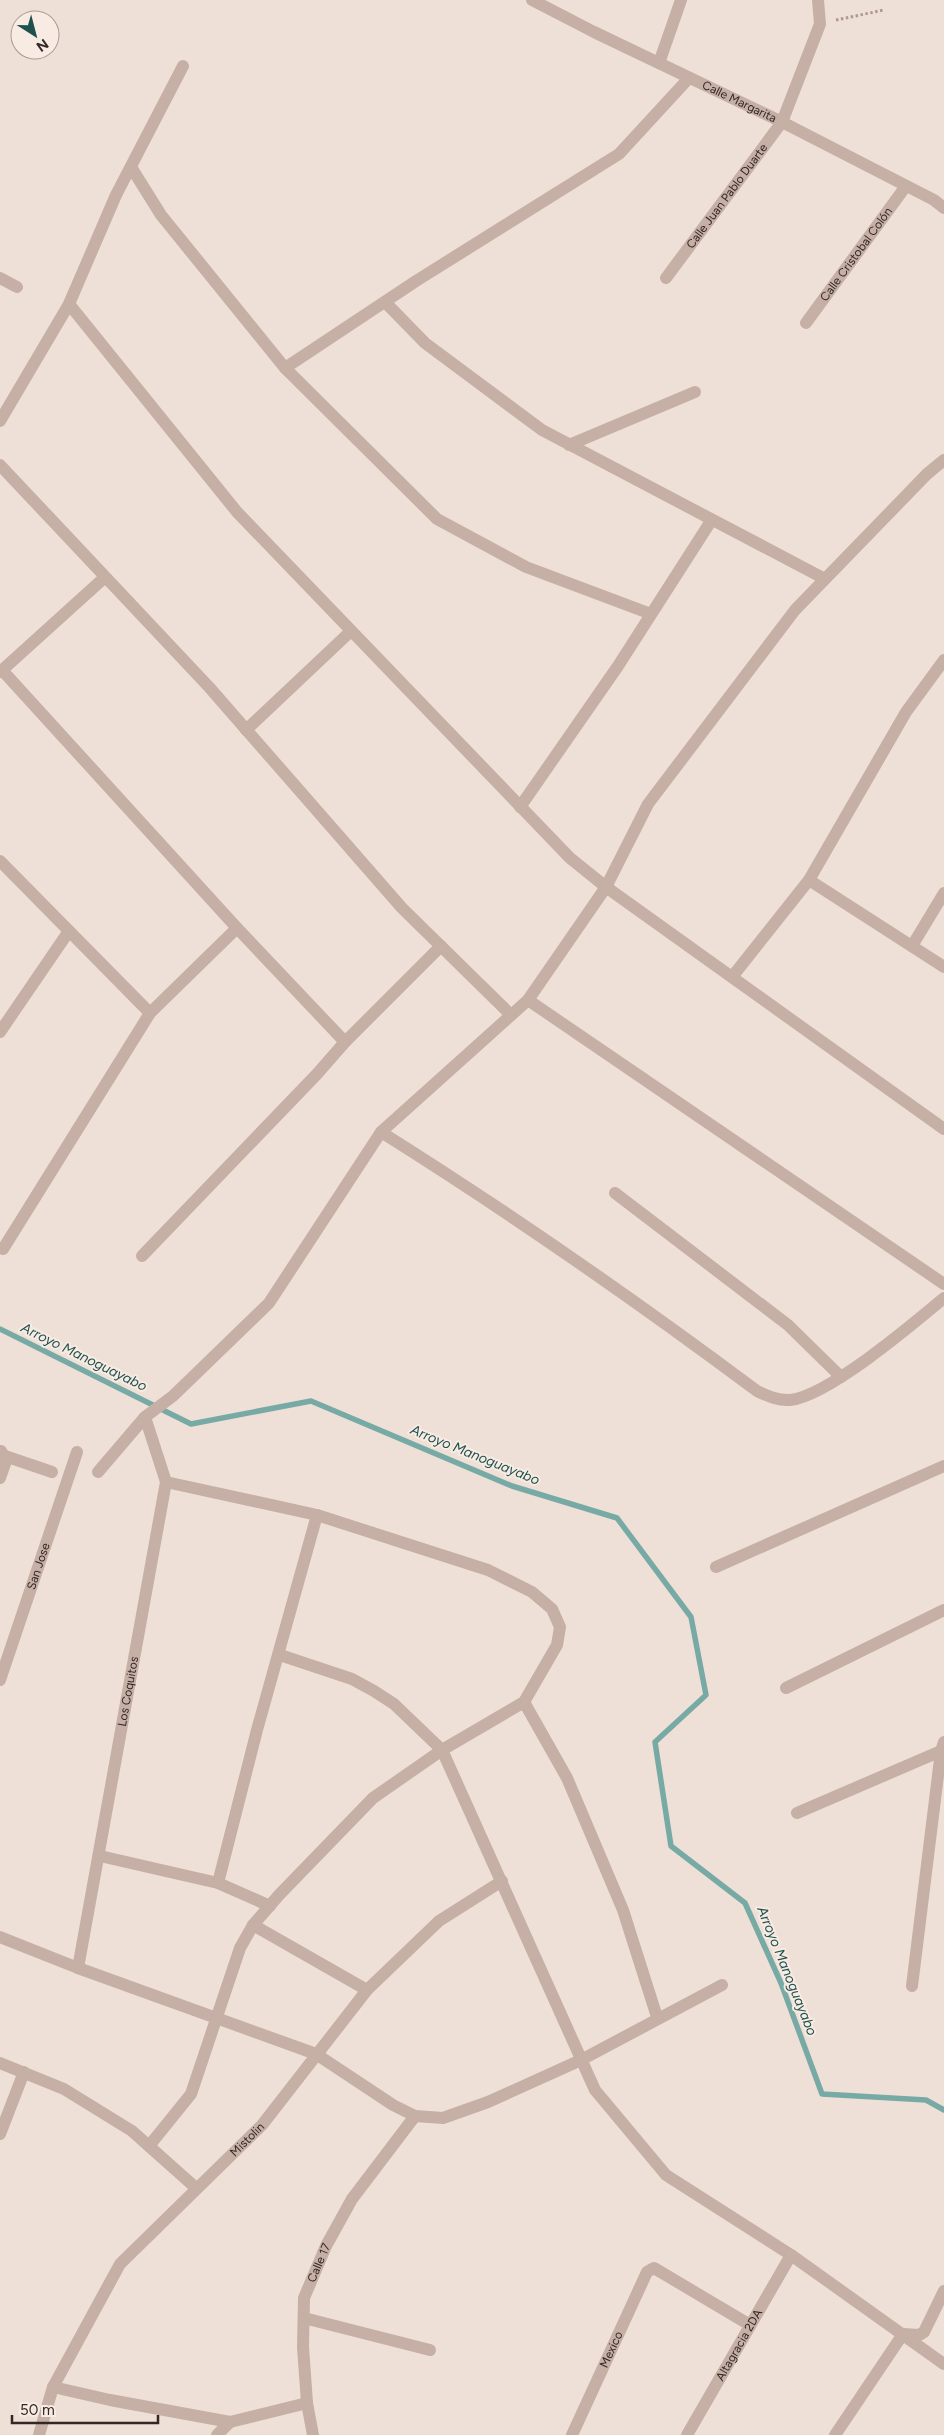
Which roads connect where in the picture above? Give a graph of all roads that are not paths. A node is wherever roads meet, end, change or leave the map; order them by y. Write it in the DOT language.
graph roads {
  1 [pos="532,0"];
  2 [pos="681,0"];
  3 [pos="818,0"];
  4 [pos="659,63"];
  5 [pos="183,66"];
  6 [pos="689,78"];
  7 [pos="782,122"];
  8 [pos="130,167"];
  9 [pos="906,186"];
  10 [pos="944,208"];
  11 [pos="0,278"];
  12 [pos="666,278"];
  13 [pos="17,287"];
  14 [pos="385,302"];
  15 [pos="69,304"];
  16 [pos="806,324"];
  17 [pos="285,368"];
  18 [pos="695,392"];
  19 [pos="0,421"];
  20 [pos="569,445"];
  21 [pos="944,460"];
  22 [pos="1,468"];
  23 [pos="711,521"];
  24 [pos="104,578"];
  25 [pos="825,579"];
  26 [pos="651,614"];
  27 [pos="351,631"];
  28 [pos="944,660"];
  29 [pos="1,671"];
  30 [pos="246,730"];
  31 [pos="520,807"];
  32 [pos="0,862"];
  33 [pos="809,880"];
  34 [pos="606,887"];
  35 [pos="944,893"];
  36 [pos="237,928"];
  37 [pos="70,931"];
  38 [pos="441,946"];
  39 [pos="912,946"];
  40 [pos="944,967"];
  41 [pos="732,977"];
  42 [pos="528,1000"];
  43 [pos="150,1013"];
  44 [pos="511,1016"];
  45 [pos="0,1032"];
  46 [pos="345,1042"];
  47 [pos="944,1129"];
  48 [pos="381,1132"];
  49 [pos="615,1193"];
  50 [pos="3,1249"];
  51 [pos="142,1256"];
  52 [pos="944,1284"];
  53 [pos="944,1298"];
  54 [pos="841,1376"];
  55 [pos="145,1417"];
  56 [pos="77,1452"];
  57 [pos="4,1456"];
  58 [pos="944,1466"];
  59 [pos="52,1472"];
  60 [pos="98,1472"];
  61 [pos="0,1478"];
  62 [pos="166,1482"];
  63 [pos="317,1515"];
  64 [pos="716,1567"];
  65 [pos="944,1610"];
  66 [pos="280,1655"];
  67 [pos="0,1680"];
  68 [pos="786,1688"];
  69 [pos="524,1702"];
  70 [pos="942,1747"];
  71 [pos="442,1750"];
  72 [pos="797,1813"];
  73 [pos="100,1856"];
  74 [pos="502,1881"];
  75 [pos="218,1883"];
  76 [pos="270,1906"];
  77 [pos="253,1926"];
  78 [pos="0,1937"];
  79 [pos="78,1968"];
  80 [pos="722,1984"];
  81 [pos="912,1986"];
  82 [pos="367,1990"];
  83 [pos="217,2017"];
  84 [pos="657,2017"];
  85 [pos="316,2054"];
  86 [pos="581,2060"];
  87 [pos="0,2063"];
  88 [pos="24,2072"];
  89 [pos="415,2116"];
  90 [pos="0,2134"];
  91 [pos="149,2146"];
  92 [pos="196,2188"];
  93 [pos="791,2255"];
  94 [pos="944,2291"];
  95 [pos="304,2318"];
  96 [pos="750,2325"];
  97 [pos="903,2334"];
  98 [pos="430,2350"];
  99 [pos="944,2364"];
  100 [pos="53,2387"];
  101 [pos="307,2403"];
  102 [pos="230,2422"];
  103 [pos="39,2435"];
  104 [pos="217,2435"];
  105 [pos="313,2435"];
  106 [pos="572,2435"];
  107 [pos="688,2435"];
  108 [pos="835,2435"];
  1 -- 4 [label="street, Calle Margarita"];
  2 -- 4 [label="street"];
  3 -- 7 [label="street, Calle Juan Pablo Duarte"];
  4 -- 6 [label="street, Calle Margarita"];
  5 -- 8 [label="street"];
  6 -- 7 [label="street, Calle Margarita"];
  6 -- 14 [label="street"];
  7 -- 9 [label="street, Calle Margarita"];
  7 -- 12 [label="street, Calle Juan Pablo Duarte"];
  8 -- 15 [label="street"];
  8 -- 17 [label="street"];
  9 -- 10 [label="street, Calle Margarita"];
  9 -- 16 [label="street, Calle Cristobal Colón"];
  11 -- 13 [label="street"];
  14 -- 17 [label="street"];
  14 -- 20 [label="street"];
  15 -- 19 [label="street"];
  15 -- 27 [label="street"];
  17 -- 26 [label="street"];
  18 -- 20 [label="street"];
  20 -- 23 [label="street"];
  21 -- 25 [label="street"];
  22 -- 24 [label="street"];
  23 -- 25 [label="street"];
  23 -- 26 [label="street"];
  24 -- 29 [label="street"];
  24 -- 30 [label="street"];
  25 -- 34 [label="street"];
  26 -- 31 [label="street"];
  27 -- 30 [label="street"];
  27 -- 31 [label="street"];
  28 -- 33 [label="street"];
  29 -- 36 [label="street"];
  30 -- 38 [label="street"];
  31 -- 34 [label="street"];
  32 -- 37 [label="street"];
  33 -- 39 [label="street"];
  33 -- 41 [label="street"];
  34 -- 41 [label="street"];
  34 -- 42 [label="street"];
  35 -- 39 [label="street"];
  36 -- 43 [label="street"];
  36 -- 46 [label="street"];
  37 -- 43 [label="street"];
  37 -- 45 [label="street"];
  38 -- 44 [label="street"];
  38 -- 46 [label="street"];
  39 -- 40 [label="street"];
  41 -- 47 [label="street"];
  42 -- 44 [label="street"];
  42 -- 52 [label="street"];
  43 -- 50 [label="street"];
  44 -- 48 [label="street"];
  46 -- 51 [label="street"];
  48 -- 54 [label="street"];
  48 -- 55 [label="street"];
  49 -- 54 [label="street"];
  53 -- 54 [label="street"];
  55 -- 60 [label="street"];
  55 -- 62 [label="street, Los Coquitos"];
  56 -- 67 [label="street, San Jose"];
  57 -- 59 [label="street"];
  57 -- 61 [label="street"];
  58 -- 64 [label="street"];
  62 -- 63 [label="street"];
  62 -- 73 [label="street, Los Coquitos"];
  63 -- 66 [label="street"];
  63 -- 69 [label="street"];
  65 -- 68 [label="street"];
  66 -- 71 [label="street"];
  66 -- 75 [label="street"];
  69 -- 71 [label="street"];
  69 -- 84 [label="street"];
  70 -- 72 [label="street"];
  70 -- 81 [label="street"];
  71 -- 74 [label="street"];
  71 -- 76 [label="street"];
  73 -- 75 [label="street"];
  73 -- 79 [label="street, Los Coquitos"];
  74 -- 82 [label="street, Mistolin"];
  74 -- 86 [label="street"];
  75 -- 76 [label="street"];
  76 -- 77 [label="street"];
  77 -- 82 [label="street"];
  77 -- 83 [label="street"];
  78 -- 79 [label="street"];
  79 -- 83 [label="street"];
  80 -- 84 [label="street"];
  82 -- 85 [label="street, Mistolin"];
  83 -- 85 [label="street"];
  83 -- 91 [label="street"];
  84 -- 86 [label="street"];
  85 -- 89 [label="street"];
  85 -- 92 [label="street, Mistolin"];
  86 -- 89 [label="street"];
  86 -- 93 [label="street"];
  87 -- 88 [label="street"];
  88 -- 90 [label="street"];
  88 -- 91 [label="street"];
  89 -- 95 [label="street, Calle 17"];
  91 -- 92 [label="street"];
  92 -- 100 [label="street, Mistolin"];
  93 -- 96 [label="street, Altagracia 2DA"];
  93 -- 97 [label="street"];
  94 -- 97 [label="street"];
  95 -- 98 [label="street"];
  95 -- 101 [label="street, Calle 17"];
  96 -- 106 [label="street, Mexico"];
  96 -- 107 [label="street, Altagracia 2DA"];
  97 -- 99 [label="street"];
  97 -- 108 [label="street"];
  100 -- 102 [label="street"];
  100 -- 103 [label="street, Mistolin"];
  101 -- 102 [label="street"];
  101 -- 105 [label="street, Calle 17"];
  102 -- 104 [label="street"];
}
